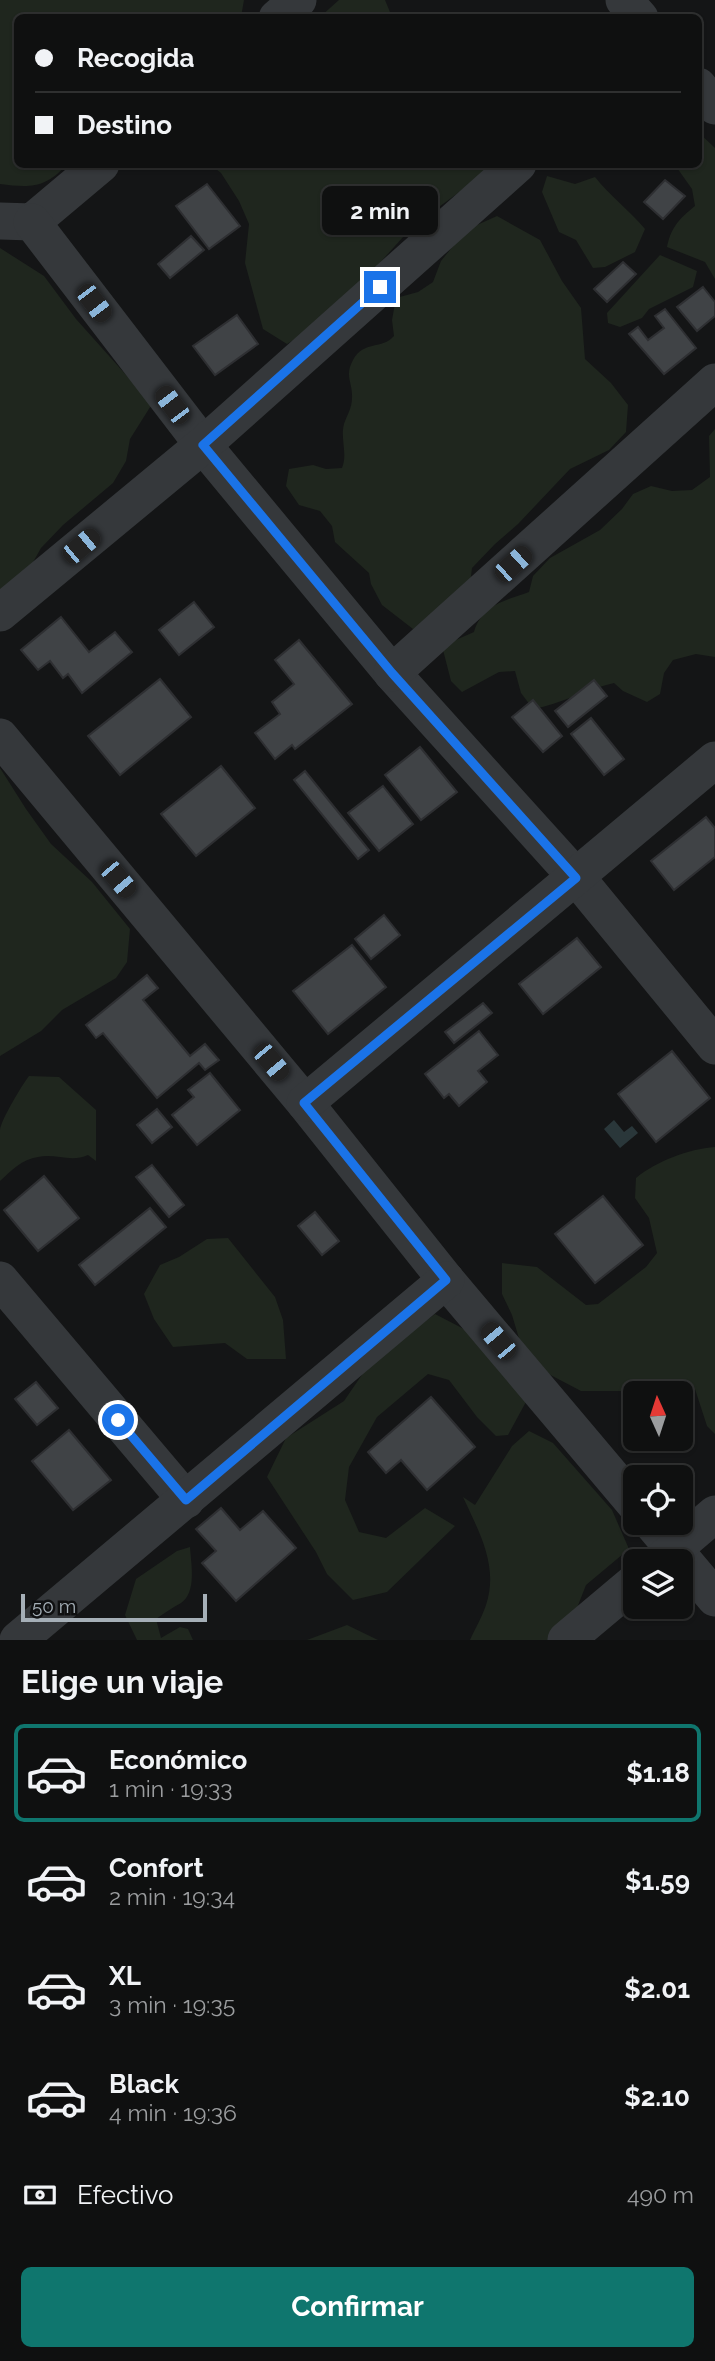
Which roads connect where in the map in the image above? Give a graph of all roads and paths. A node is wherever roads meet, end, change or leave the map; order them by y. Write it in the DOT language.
graph roads {
  1 [pos="298,0"];
  2 [pos="624,0"];
  3 [pos="282,14"];
  4 [pos="636,14"];
  5 [pos="702,91"];
  6 [pos="715,106"];
  7 [pos="95,168"];
  8 [pos="514,168"];
  9 [pos="16,222"];
  10 [pos="715,382"];
  11 [pos="203,445"];
  12 [pos="0,613"];
  13 [pos="392,673"];
  14 [pos="0,737"];
  15 [pos="715,760"];
  16 [pos="576,878"];
  17 [pos="715,1046"];
  18 [pos="304,1103"];
  19 [pos="0,1280"];
  20 [pos="446,1280"];
  21 [pos="623,1490"];
  22 [pos="186,1500"];
  23 [pos="715,1514"];
  24 [pos="661,1544"];
  25 [pos="623,1592"];
  26 [pos="715,1598"];
  27 [pos="18,1640"];
  28 [pos="566,1640"];
  1 -- 3 [label="street"];
  2 -- 4 [label="street"];
  5 -- 6 [label="street"];
  7 -- 9 [label="street"];
  8 -- 11 [label="street"];
  9 -- 11 [label="street"];
  10 -- 13 [label="street"];
  11 -- 12 [label="street"];
  11 -- 13 [label="street"];
  13 -- 16 [label="street"];
  14 -- 18 [label="street"];
  15 -- 16 [label="street"];
  16 -- 17 [label="street"];
  16 -- 18 [label="street"];
  18 -- 20 [label="street"];
  19 -- 22 [label="street"];
  20 -- 21 [label="street"];
  20 -- 22 [label="street"];
  22 -- 27 [label="street"];
  23 -- 24 [label="street"];
  24 -- 26 [label="street"];
  25 -- 28 [label="street"];
}
